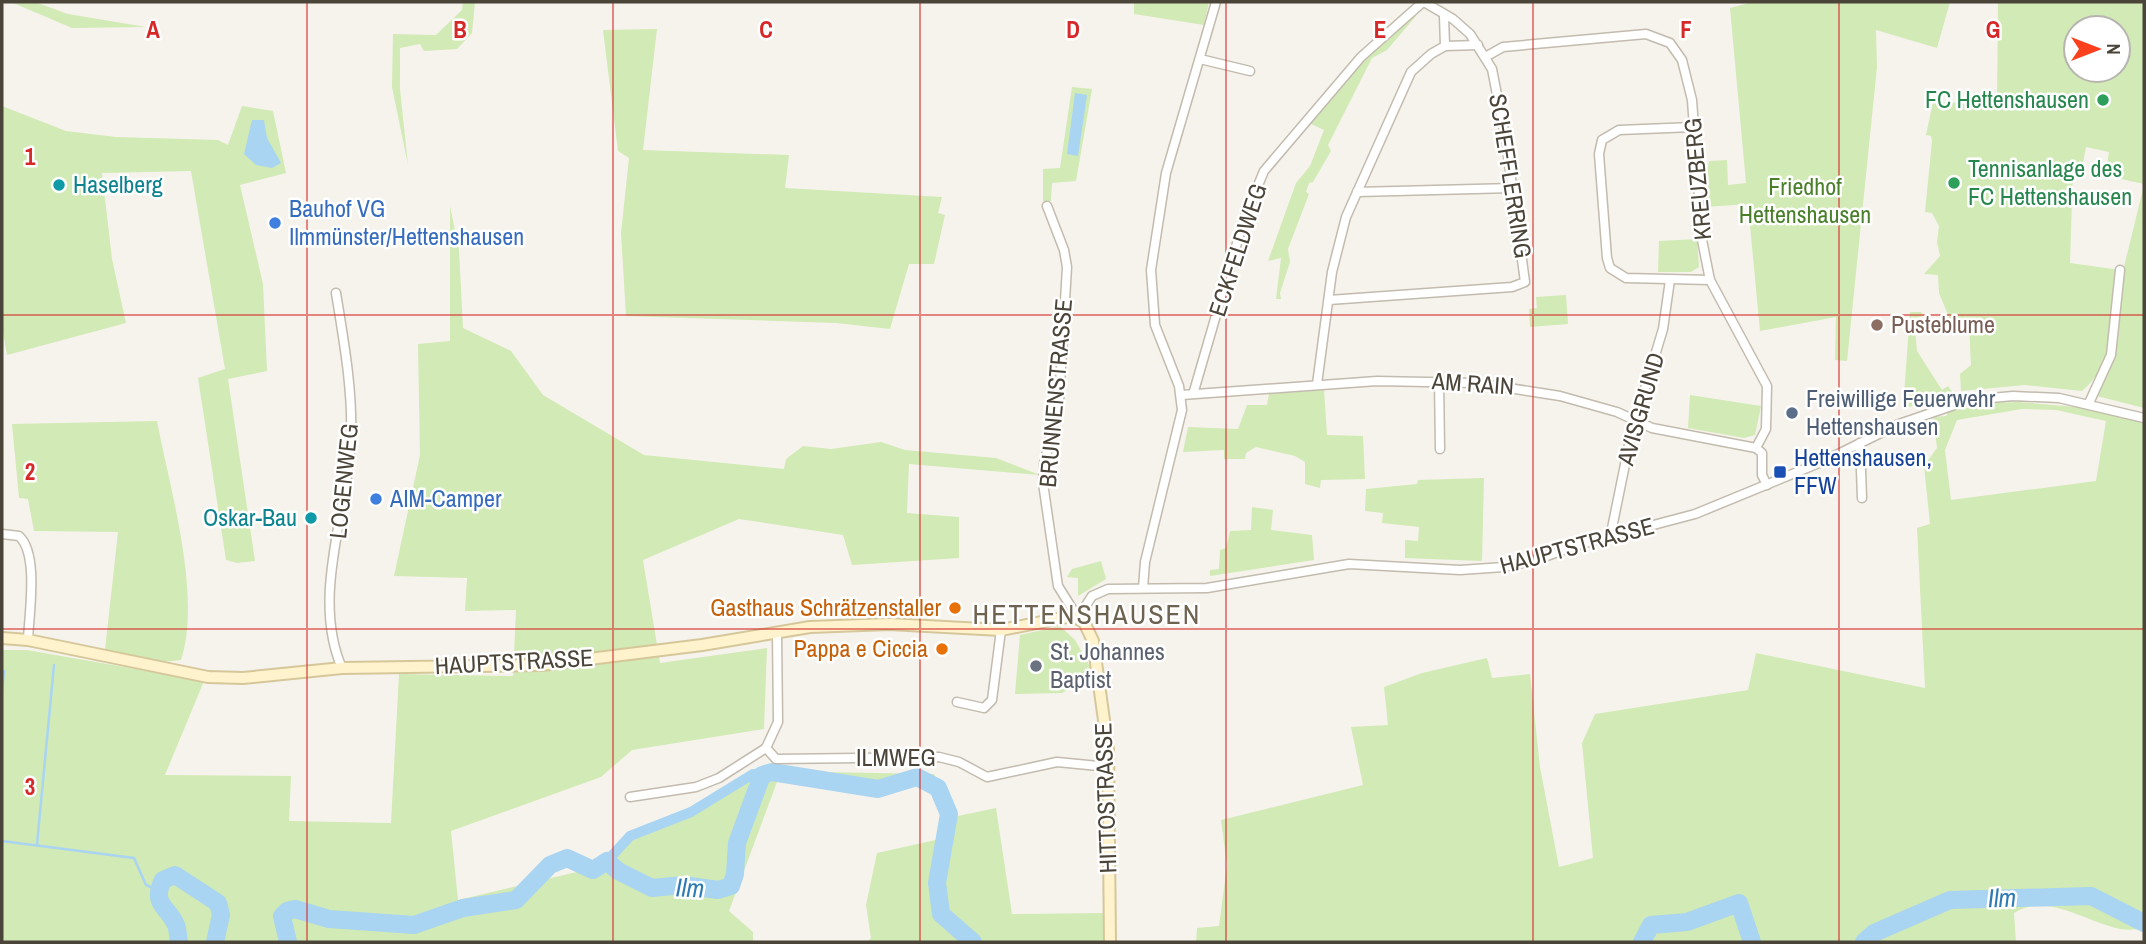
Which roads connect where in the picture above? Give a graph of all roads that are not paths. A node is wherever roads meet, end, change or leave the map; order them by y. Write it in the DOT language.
graph roads {
  1 [pos="1216,2"];
  2 [pos="1423,2"];
  3 [pos="1444,16"];
  4 [pos="1478,45"];
  5 [pos="1445,46"];
  6 [pos="1487,56"];
  7 [pos="1200,59"];
  8 [pos="1250,71"];
  9 [pos="1693,127"];
  10 [pos="1513,188"];
  11 [pos="1357,192"];
  12 [pos="1047,205"];
  13 [pos="2120,270"];
  14 [pos="1670,279"];
  15 [pos="1710,280"];
  16 [pos="336,293"];
  17 [pos="1329,300"];
  18 [pos="1439,380"];
  19 [pos="1317,384"];
  20 [pos="1194,391"];
  21 [pos="1182,395"];
  22 [pos="2090,403"];
  23 [pos="2144,418"];
  24 [pos="1637,423"];
  25 [pos="1860,443"];
  26 [pos="1756,448"];
  27 [pos="1440,449"];
  28 [pos="1767,485"];
  29 [pos="1862,498"];
  30 [pos="2,534"];
  31 [pos="1610,538"];
  32 [pos="1143,588"];
  33 [pos="1078,618"];
  34 [pos="1001,630"];
  35 [pos="776,632"];
  36 [pos="2,638"];
  37 [pos="28,640"];
  38 [pos="342,668"];
  39 [pos="957,702"];
  40 [pos="766,748"];
  41 [pos="1109,767"];
  42 [pos="630,797"];
  43 [pos="1110,942"];
  1 -- 7 [label="street"];
  2 -- 3 [label="street, SCHEFFLERRING"];
  2 -- 20 [label="street, ECKFELDWEG"];
  3 -- 4 [label="street, SCHEFFLERRING"];
  3 -- 5 [label="street"];
  4 -- 5 [label="street"];
  4 -- 6 [label="street, SCHEFFLERRING"];
  5 -- 11 [label="street"];
  6 -- 9 [label="street, KREUZBERG"];
  6 -- 10 [label="street, SCHEFFLERRING"];
  7 -- 8 [label="street"];
  7 -- 21 [label="street"];
  9 -- 14 [label="street"];
  9 -- 15 [label="street, KREUZBERG"];
  10 -- 11 [label="street"];
  10 -- 17 [label="street, SCHEFFLERRING"];
  11 -- 17 [label="street"];
  12 -- 33 [label="street, BRUNNENSTRASSE"];
  13 -- 22 [label="street"];
  14 -- 15 [label="street"];
  14 -- 24 [label="street, AVISGRUND"];
  15 -- 26 [label="street, KREUZBERG"];
  16 -- 38 [label="street, LOGENWEG"];
  17 -- 19 [label="street"];
  18 -- 19 [label="street, AM RAIN"];
  18 -- 24 [label="street, AM RAIN"];
  18 -- 27 [label="street"];
  19 -- 20 [label="street, AM RAIN"];
  20 -- 21 [label="street, AM RAIN"];
  21 -- 32 [label="street"];
  22 -- 23 [label="street, HAUPTSTRASSE"];
  22 -- 25 [label="street, HAUPTSTRASSE"];
  24 -- 26 [label="street, AM RAIN"];
  24 -- 31 [label="street, AVISGRUND"];
  25 -- 28 [label="street, HAUPTSTRASSE"];
  25 -- 29 [label="street"];
  26 -- 28 [label="street"];
  28 -- 31 [label="street, HAUPTSTRASSE"];
  30 -- 37 [label="street"];
  31 -- 32 [label="street, HAUPTSTRASSE"];
  32 -- 33 [label="street, HAUPTSTRASSE"];
  33 -- 34 [label="street, HAUPTSTRASSE"];
  33 -- 41 [label="street, HITTOSTRASSE"];
  34 -- 35 [label="street, HAUPTSTRASSE"];
  34 -- 39 [label="street"];
  35 -- 38 [label="street, HAUPTSTRASSE"];
  35 -- 40 [label="street"];
  36 -- 37 [label="street, HAUPTSTRASSE"];
  37 -- 38 [label="street, HAUPTSTRASSE"];
  40 -- 41 [label="street, ILMWEG"];
  40 -- 42 [label="street"];
  41 -- 43 [label="street, HITTOSTRASSE"];
}
